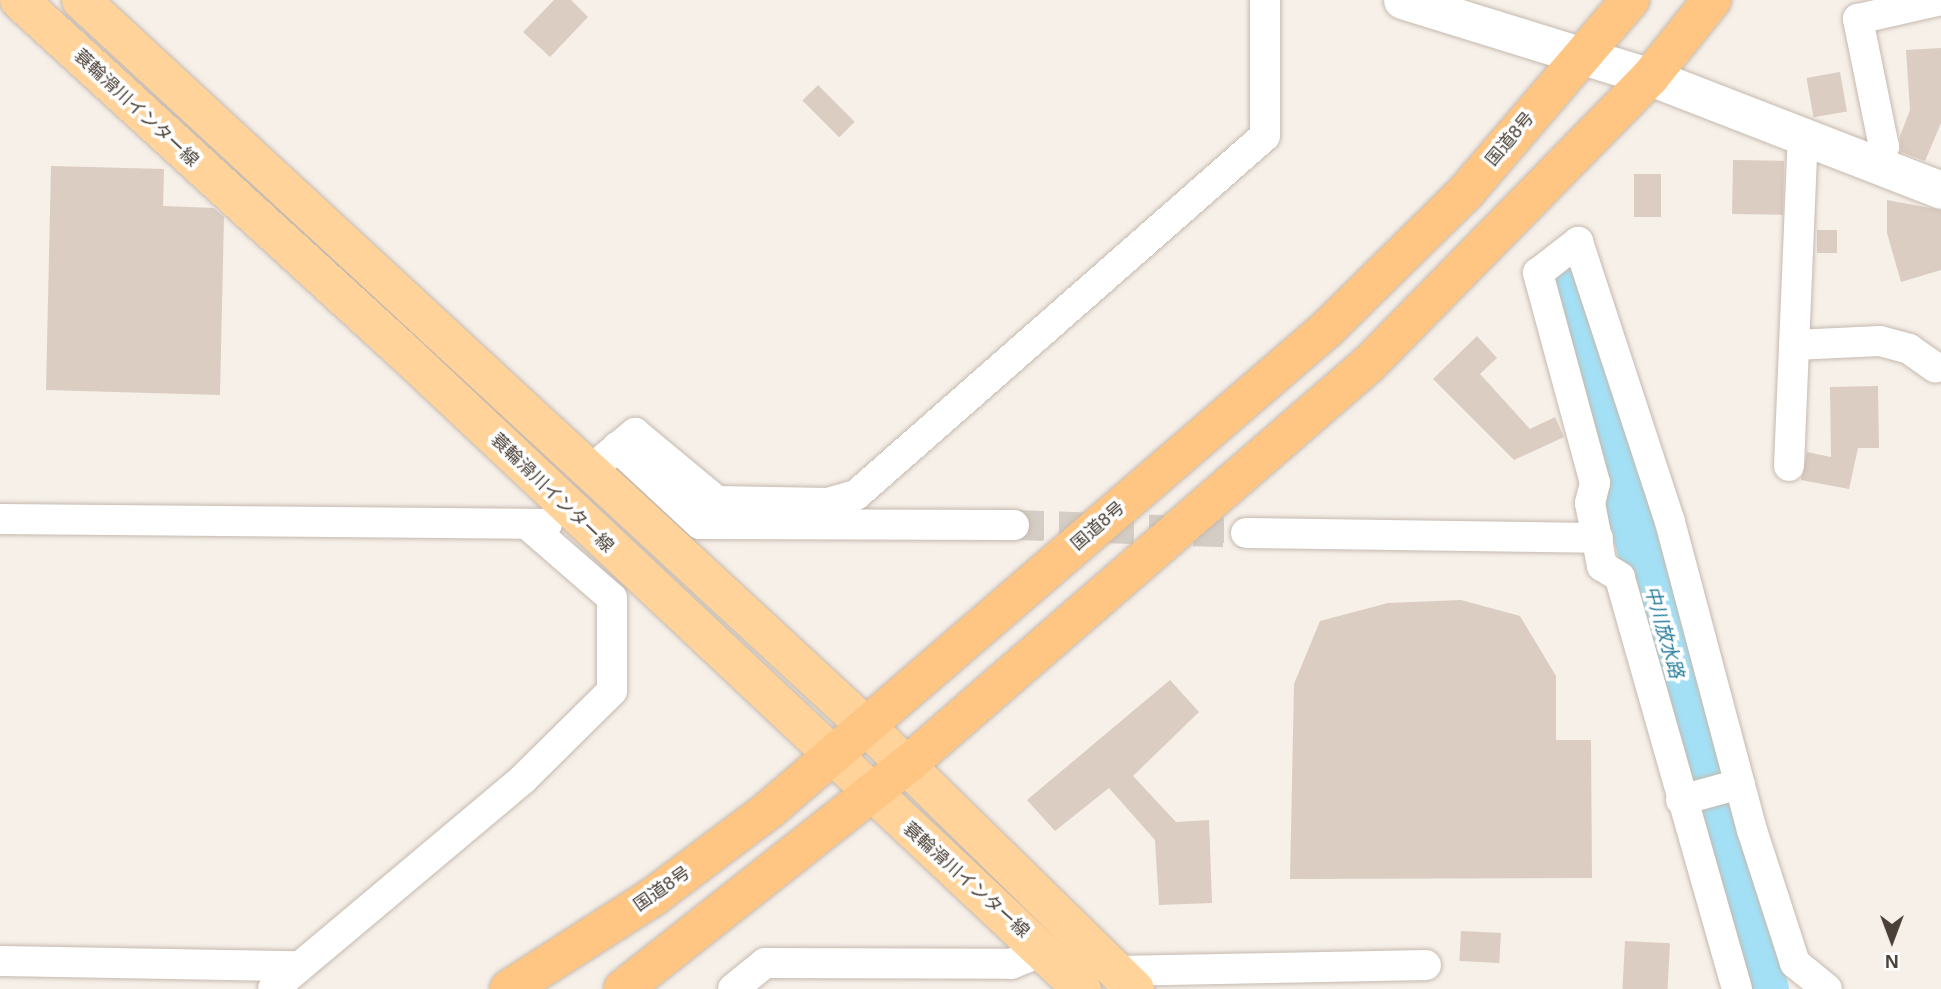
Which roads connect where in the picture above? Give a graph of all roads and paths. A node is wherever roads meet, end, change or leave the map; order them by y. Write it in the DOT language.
graph roads {
  1 [pos="19,0"];
  2 [pos="81,0"];
  3 [pos="1265,0"];
  4 [pos="1402,0"];
  5 [pos="1630,0"];
  6 [pos="1712,0"];
  7 [pos="1941,0"];
  8 [pos="1581,55"];
  9 [pos="1650,77"];
  10 [pos="1803,133"];
  11 [pos="1879,163"];
  12 [pos="1941,190"];
  13 [pos="1794,345"];
  14 [pos="1935,367"];
  15 [pos="617,447"];
  16 [pos="1789,466"];
  17 [pos="589,471"];
  18 [pos="570,509"];
  19 [pos="0,519"];
  20 [pos="527,524"];
  21 [pos="1014,525"];
  22 [pos="1246,533"];
  23 [pos="1598,538"];
  24 [pos="867,727"];
  25 [pos="835,757"];
  26 [pos="907,765"];
  27 [pos="1738,784"];
  28 [pos="871,792"];
  29 [pos="1682,799"];
  30 [pos="1045,950"];
  31 [pos="0,961"];
  32 [pos="1426,965"];
  33 [pos="296,966"];
  34 [pos="1126,980"];
  35 [pos="272,989"];
  36 [pos="509,989"];
  37 [pos="623,989"];
  38 [pos="733,989"];
  39 [pos="1082,989"];
  40 [pos="1737,989"];
  41 [pos="1827,989"];
  1 -- 18 [label="main road, 蓑輪滑川インター線"];
  2 -- 17 [label="main road"];
  3 -- 15 [label="street"];
  4 -- 8 [label="street"];
  5 -- 8 [label="highway, 国道8号"];
  6 -- 9 [label="highway"];
  7 -- 11 [label="street"];
  8 -- 9 [label="street"];
  8 -- 24 [label="highway, 国道8号"];
  9 -- 10 [label="street"];
  9 -- 26 [label="highway"];
  10 -- 11 [label="street"];
  10 -- 13 [label="street"];
  11 -- 12 [label="street"];
  13 -- 14 [label="street"];
  13 -- 16 [label="street"];
  15 -- 17 [label="street"];
  15 -- 21 [label="street"];
  17 -- 24 [label="main road"];
  18 -- 20 [label="street"];
  18 -- 25 [label="main road, 蓑輪滑川インター線"];
  19 -- 20 [label="street"];
  20 -- 33 [label="street"];
  22 -- 23 [label="street"];
  23 -- 27 [label="street"];
  23 -- 29 [label="street"];
  24 -- 25 [label="highway, 国道8号"];
  24 -- 26 [label="main road"];
  25 -- 28 [label="main road, 蓑輪滑川インター線"];
  25 -- 36 [label="highway, 国道8号"];
  26 -- 28 [label="highway"];
  26 -- 34 [label="main road"];
  27 -- 29 [label="street"];
  27 -- 41 [label="street"];
  28 -- 30 [label="main road, 蓑輪滑川インター線"];
  28 -- 37 [label="highway"];
  29 -- 40 [label="street"];
  30 -- 38 [label="street"];
  30 -- 39 [label="main road, 蓑輪滑川インター線"];
  31 -- 33 [label="street"];
  32 -- 34 [label="street"];
  33 -- 35 [label="street"];
}
